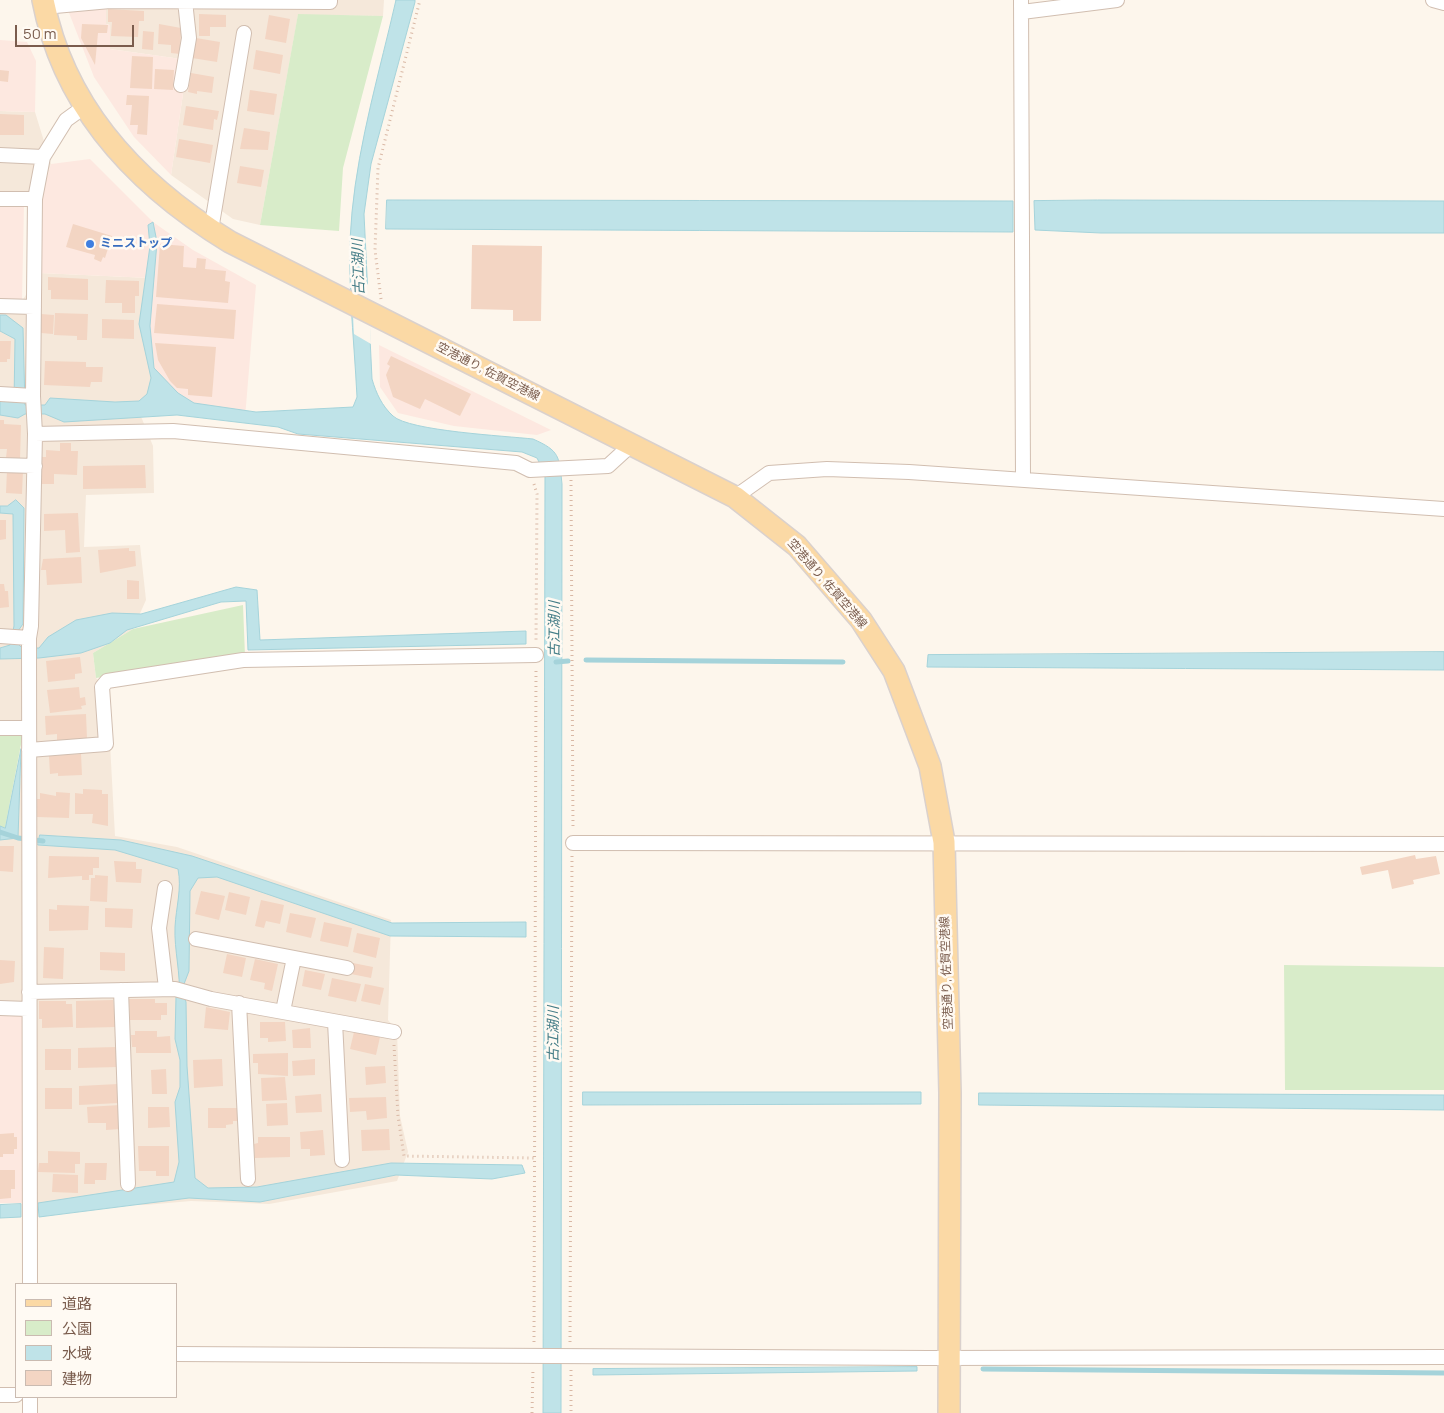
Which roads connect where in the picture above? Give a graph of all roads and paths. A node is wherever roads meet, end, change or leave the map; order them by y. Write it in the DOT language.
graph roads {
  1 [pos="330,0"];
  2 [pos="420,0"];
  3 [pos="1117,0"];
  4 [pos="1433,0"];
  5 [pos="185,1"];
  6 [pos="43,3"];
  7 [pos="1444,3"];
  8 [pos="1022,6"];
  9 [pos="244,33"];
  10 [pos="181,85"];
  11 [pos="84,107"];
  12 [pos="0,155"];
  13 [pos="43,156"];
  14 [pos="0,199"];
  15 [pos="35,200"];
  16 [pos="211,230"];
  17 [pos="0,306"];
  18 [pos="34,307"];
  19 [pos="377,316"];
  20 [pos="5,395"];
  21 [pos="31,398"];
  22 [pos="35,434"];
  23 [pos="631,445"];
  24 [pos="0,464"];
  25 [pos="35,466"];
  26 [pos="530,470"];
  27 [pos="571,470"];
  28 [pos="1023,479"];
  29 [pos="735,497"];
  30 [pos="1444,509"];
  31 [pos="19,642"];
  32 [pos="536,655"];
  33 [pos="0,728"];
  34 [pos="29,728"];
  35 [pos="29,750"];
  36 [pos="944,842"];
  37 [pos="572,843"];
  38 [pos="1444,844"];
  39 [pos="164,888"];
  40 [pos="196,939"];
  41 [pos="294,958"];
  42 [pos="347,968"];
  43 [pos="176,989"];
  44 [pos="121,990"];
  45 [pos="29,992"];
  46 [pos="239,1003"];
  47 [pos="0,1008"];
  48 [pos="28,1009"];
  49 [pos="283,1011"];
  50 [pos="335,1022"];
  51 [pos="394,1032"];
  52 [pos="534,1158"];
  53 [pos="342,1160"];
  54 [pos="248,1179"];
  55 [pos="128,1184"];
  56 [pos="30,1283"];
  57 [pos="178,1354"];
  58 [pos="534,1355"];
  59 [pos="570,1356"];
  60 [pos="1444,1357"];
  61 [pos="949,1358"];
  62 [pos="0,1395"];
  63 [pos="15,1395"];
  64 [pos="30,1398"];
  65 [pos="30,1413"];
  66 [pos="532,1413"];
  67 [pos="571,1413"];
  68 [pos="949,1413"];
  1 -- 5 [label="street"];
  2 -- 19 [label="path"];
  3 -- 8 [label="street"];
  4 -- 7 [label="street"];
  5 -- 6 [label="street"];
  5 -- 10 [label="street"];
  6 -- 11 [label="main road, 空港通り, 佐賀空港線"];
  8 -- 28 [label="street"];
  9 -- 16 [label="street"];
  11 -- 13 [label="street"];
  11 -- 16 [label="main road, 空港通り, 佐賀空港線"];
  12 -- 13 [label="street"];
  13 -- 15 [label="street"];
  14 -- 15 [label="street"];
  15 -- 18 [label="street"];
  16 -- 19 [label="main road, 空港通り, 佐賀空港線"];
  17 -- 18 [label="street"];
  18 -- 21 [label="street"];
  19 -- 23 [label="main road, 空港通り, 佐賀空港線"];
  20 -- 21 [label="street"];
  21 -- 22 [label="street"];
  22 -- 25 [label="street"];
  22 -- 26 [label="street"];
  23 -- 27 [label="street"];
  23 -- 29 [label="main road, 空港通り, 佐賀空港線"];
  24 -- 25 [label="street"];
  25 -- 31 [label="street"];
  26 -- 27 [label="street"];
  26 -- 32 [label="path"];
  27 -- 37 [label="path"];
  28 -- 29 [label="street"];
  28 -- 30 [label="street"];
  29 -- 36 [label="main road, 空港通り, 佐賀空港線"];
  31 -- 34 [label="street"];
  32 -- 35 [label="street"];
  32 -- 52 [label="path"];
  33 -- 34 [label="street"];
  34 -- 35 [label="street"];
  35 -- 45 [label="street"];
  36 -- 37 [label="street"];
  36 -- 38 [label="street"];
  36 -- 61 [label="main road, 空港通り, 佐賀空港線"];
  37 -- 59 [label="path"];
  39 -- 43 [label="street"];
  40 -- 41 [label="street"];
  41 -- 42 [label="street"];
  41 -- 49 [label="street"];
  43 -- 44 [label="street"];
  43 -- 46 [label="street"];
  44 -- 45 [label="street"];
  44 -- 55 [label="street"];
  45 -- 48 [label="street"];
  46 -- 49 [label="street"];
  46 -- 54 [label="street"];
  47 -- 48 [label="street"];
  48 -- 56 [label="street"];
  49 -- 50 [label="street"];
  50 -- 51 [label="street"];
  50 -- 53 [label="street"];
  51 -- 52 [label="path"];
  52 -- 58 [label="path"];
  57 -- 58 [label="street"];
  58 -- 59 [label="street"];
  58 -- 66 [label="path"];
  59 -- 61 [label="street"];
  59 -- 67 [label="path"];
  60 -- 61 [label="street"];
  61 -- 68 [label="main road, 空港通り, 佐賀空港線"];
  62 -- 63 [label="street"];
  64 -- 65 [label="street"];
}
